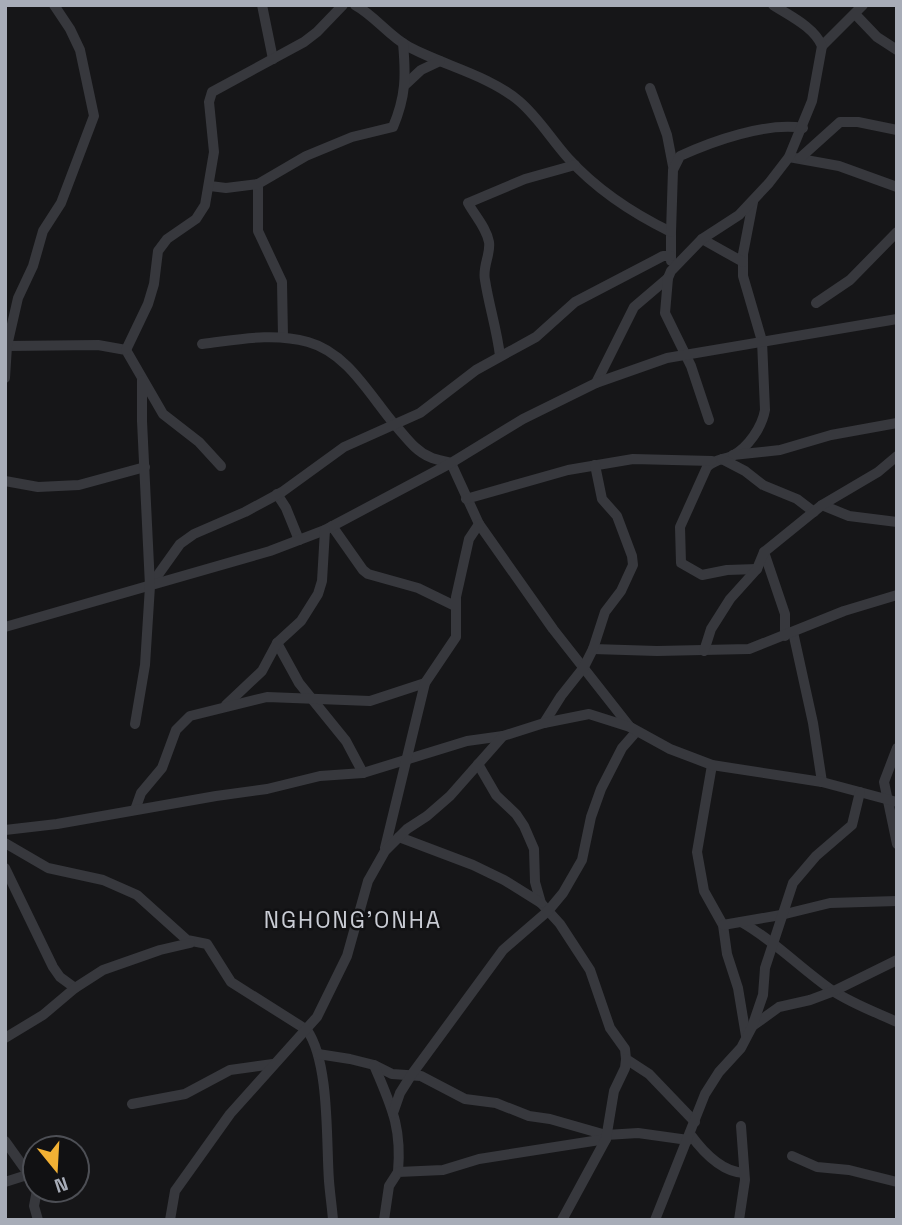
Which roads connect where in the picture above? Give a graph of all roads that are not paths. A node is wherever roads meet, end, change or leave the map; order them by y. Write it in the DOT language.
graph roads {
  1 [pos="54,5"];
  2 [pos="262,5"];
  3 [pos="343,5"];
  4 [pos="355,5"];
  5 [pos="773,5"];
  6 [pos="859,10"];
  7 [pos="403,43"];
  8 [pos="821,47"];
  9 [pos="897,51"];
  10 [pos="272,59"];
  11 [pos="440,61"];
  12 [pos="406,84"];
  13 [pos="650,88"];
  14 [pos="803,128"];
  15 [pos="897,130"];
  16 [pos="794,157"];
  17 [pos="575,165"];
  18 [pos="674,167"];
  19 [pos="258,184"];
  20 [pos="210,186"];
  21 [pos="897,187"];
  22 [pos="754,199"];
  23 [pos="671,232"];
  24 [pos="897,232"];
  25 [pos="702,239"];
  26 [pos="671,256"];
  27 [pos="743,261"];
  28 [pos="670,274"];
  29 [pos="816,303"];
  30 [pos="897,319"];
  31 [pos="284,337"];
  32 [pos="762,341"];
  33 [pos="202,344"];
  34 [pos="8,346"];
  35 [pos="125,350"];
  36 [pos="684,353"];
  37 [pos="500,356"];
  38 [pos="5,378"];
  39 [pos="142,380"];
  40 [pos="596,383"];
  41 [pos="709,420"];
  42 [pos="897,423"];
  43 [pos="394,424"];
  44 [pos="897,456"];
  45 [pos="723,458"];
  46 [pos="451,463"];
  47 [pos="595,465"];
  48 [pos="221,466"];
  49 [pos="145,467"];
  50 [pos="5,481"];
  51 [pos="277,494"];
  52 [pos="466,499"];
  53 [pos="818,509"];
  54 [pos="897,522"];
  55 [pos="479,524"];
  56 [pos="328,528"];
  57 [pos="299,540"];
  58 [pos="764,552"];
  59 [pos="757,569"];
  60 [pos="150,586"];
  61 [pos="897,595"];
  62 [pos="455,606"];
  63 [pos="5,627"];
  64 [pos="789,634"];
  65 [pos="277,643"];
  66 [pos="593,649"];
  67 [pos="704,651"];
  68 [pos="584,667"];
  69 [pos="425,683"];
  70 [pos="312,700"];
  71 [pos="226,706"];
  72 [pos="544,723"];
  73 [pos="135,724"];
  74 [pos="633,730"];
  75 [pos="503,736"];
  76 [pos="897,748"];
  77 [pos="406,761"];
  78 [pos="478,764"];
  79 [pos="712,765"];
  80 [pos="363,773"];
  81 [pos="822,782"];
  82 [pos="897,788"];
  83 [pos="860,792"];
  84 [pos="889,797"];
  85 [pos="135,810"];
  86 [pos="5,830"];
  87 [pos="399,837"];
  88 [pos="5,843"];
  89 [pos="897,844"];
  90 [pos="385,851"];
  91 [pos="5,868"];
  92 [pos="897,901"];
  93 [pos="544,906"];
  94 [pos="781,915"];
  95 [pos="741,922"];
  96 [pos="723,925"];
  97 [pos="773,941"];
  98 [pos="190,943"];
  99 [pos="897,960"];
  100 [pos="75,988"];
  101 [pos="834,991"];
  102 [pos="897,1022"];
  103 [pos="307,1030"];
  104 [pos="749,1032"];
  105 [pos="5,1038"];
  106 [pos="318,1054"];
  107 [pos="626,1059"];
  108 [pos="273,1064"];
  109 [pos="374,1065"];
  110 [pos="412,1074"];
  111 [pos="132,1104"];
  112 [pos="393,1112"];
  113 [pos="695,1122"];
  114 [pos="741,1126"];
  115 [pos="606,1137"];
  116 [pos="689,1137"];
  117 [pos="5,1141"];
  118 [pos="792,1156"];
  119 [pos="21,1164"];
  120 [pos="398,1172"];
  121 [pos="744,1173"];
  122 [pos="897,1182"];
  123 [pos="168,1219"];
  124 [pos="333,1220"];
  125 [pos="384,1220"];
  126 [pos="562,1220"];
  127 [pos="655,1220"];
  128 [pos="738,1220"];
  1 -- 34 [label="street"];
  2 -- 10 [label="street"];
  3 -- 10 [label="street"];
  4 -- 7 [label="street"];
  5 -- 8 [label="street"];
  6 -- 8 [label="street"];
  6 -- 9 [label="street"];
  7 -- 11 [label="street"];
  7 -- 12 [label="street"];
  8 -- 14 [label="street"];
  10 -- 20 [label="street"];
  11 -- 12 [label="street"];
  11 -- 17 [label="street"];
  12 -- 19 [label="street"];
  13 -- 18 [label="street"];
  14 -- 16 [label="street"];
  14 -- 18 [label="street"];
  15 -- 16 [label="street"];
  16 -- 21 [label="street"];
  16 -- 22 [label="street"];
  17 -- 23 [label="street"];
  17 -- 37 [label="street"];
  18 -- 23 [label="street"];
  19 -- 20 [label="street"];
  19 -- 31 [label="street"];
  20 -- 35 [label="street"];
  22 -- 25 [label="street"];
  22 -- 27 [label="street"];
  23 -- 26 [label="street"];
  24 -- 29 [label="street"];
  25 -- 27 [label="street"];
  25 -- 28 [label="street"];
  26 -- 28 [label="street"];
  26 -- 37 [label="street"];
  27 -- 32 [label="street"];
  28 -- 36 [label="street"];
  28 -- 40 [label="street"];
  30 -- 32 [label="street"];
  31 -- 33 [label="street"];
  31 -- 43 [label="street"];
  32 -- 36 [label="street"];
  32 -- 45 [label="street"];
  34 -- 35 [label="street"];
  34 -- 38 [label="street"];
  35 -- 39 [label="street"];
  36 -- 40 [label="street"];
  36 -- 41 [label="street"];
  37 -- 43 [label="street"];
  39 -- 48 [label="street"];
  39 -- 49 [label="street"];
  40 -- 46 [label="street"];
  42 -- 45 [label="street"];
  43 -- 46 [label="street"];
  43 -- 51 [label="street"];
  44 -- 53 [label="street"];
  45 -- 47 [label="street"];
  45 -- 53 [label="street"];
  45 -- 59 [label="street"];
  46 -- 52 [label="street"];
  46 -- 56 [label="street"];
  47 -- 52 [label="street"];
  47 -- 66 [label="street"];
  49 -- 50 [label="street"];
  49 -- 60 [label="street"];
  51 -- 57 [label="street"];
  51 -- 60 [label="street"];
  52 -- 55 [label="street"];
  53 -- 54 [label="street"];
  53 -- 58 [label="street"];
  55 -- 62 [label="street"];
  55 -- 68 [label="street"];
  56 -- 57 [label="street"];
  56 -- 62 [label="street"];
  56 -- 65 [label="street"];
  57 -- 60 [label="street"];
  58 -- 59 [label="street"];
  58 -- 64 [label="street"];
  59 -- 67 [label="street"];
  60 -- 63 [label="street"];
  60 -- 73 [label="street"];
  61 -- 64 [label="street"];
  62 -- 69 [label="street"];
  64 -- 67 [label="street"];
  64 -- 81 [label="street"];
  65 -- 70 [label="street"];
  65 -- 71 [label="street"];
  66 -- 67 [label="street"];
  66 -- 68 [label="street"];
  68 -- 72 [label="street"];
  68 -- 74 [label="street"];
  69 -- 70 [label="street"];
  69 -- 77 [label="street"];
  70 -- 71 [label="street"];
  70 -- 80 [label="street"];
  71 -- 85 [label="street"];
  72 -- 74 [label="street"];
  72 -- 75 [label="street"];
  74 -- 79 [label="street"];
  74 -- 93 [label="street"];
  75 -- 77 [label="street"];
  75 -- 78 [label="street"];
  76 -- 84 [label="street"];
  77 -- 80 [label="street"];
  77 -- 90 [label="street"];
  78 -- 87 [label="street"];
  78 -- 93 [label="street"];
  79 -- 81 [label="street"];
  79 -- 96 [label="street"];
  80 -- 85 [label="street"];
  81 -- 83 [label="street"];
  82 -- 84 [label="street"];
  83 -- 84 [label="street"];
  83 -- 94 [label="street"];
  84 -- 89 [label="street"];
  85 -- 86 [label="street"];
  87 -- 90 [label="street"];
  87 -- 93 [label="street"];
  88 -- 98 [label="street"];
  90 -- 103 [label="street"];
  91 -- 100 [label="street"];
  92 -- 94 [label="street"];
  93 -- 107 [label="street"];
  93 -- 110 [label="street"];
  94 -- 95 [label="street"];
  94 -- 97 [label="street"];
  95 -- 96 [label="street"];
  95 -- 97 [label="street"];
  96 -- 104 [label="street"];
  97 -- 101 [label="street"];
  97 -- 104 [label="street"];
  98 -- 100 [label="street"];
  98 -- 103 [label="street"];
  99 -- 101 [label="street"];
  100 -- 105 [label="street"];
  101 -- 102 [label="street"];
  101 -- 104 [label="street"];
  103 -- 106 [label="street"];
  103 -- 108 [label="street"];
  104 -- 113 [label="street"];
  106 -- 109 [label="street"];
  106 -- 124 [label="street"];
  107 -- 113 [label="street"];
  107 -- 115 [label="street"];
  108 -- 111 [label="street"];
  108 -- 123 [label="street"];
  109 -- 110 [label="street"];
  109 -- 112 [label="street"];
  110 -- 112 [label="street"];
  110 -- 115 [label="street"];
  112 -- 120 [label="street"];
  113 -- 116 [label="street"];
  114 -- 121 [label="street"];
  115 -- 116 [label="street"];
  115 -- 120 [label="street"];
  115 -- 126 [label="street"];
  116 -- 121 [label="street"];
  116 -- 127 [label="street"];
  117 -- 119 [label="street"];
  118 -- 122 [label="street"];
  120 -- 125 [label="street"];
  121 -- 128 [label="street"];
}
